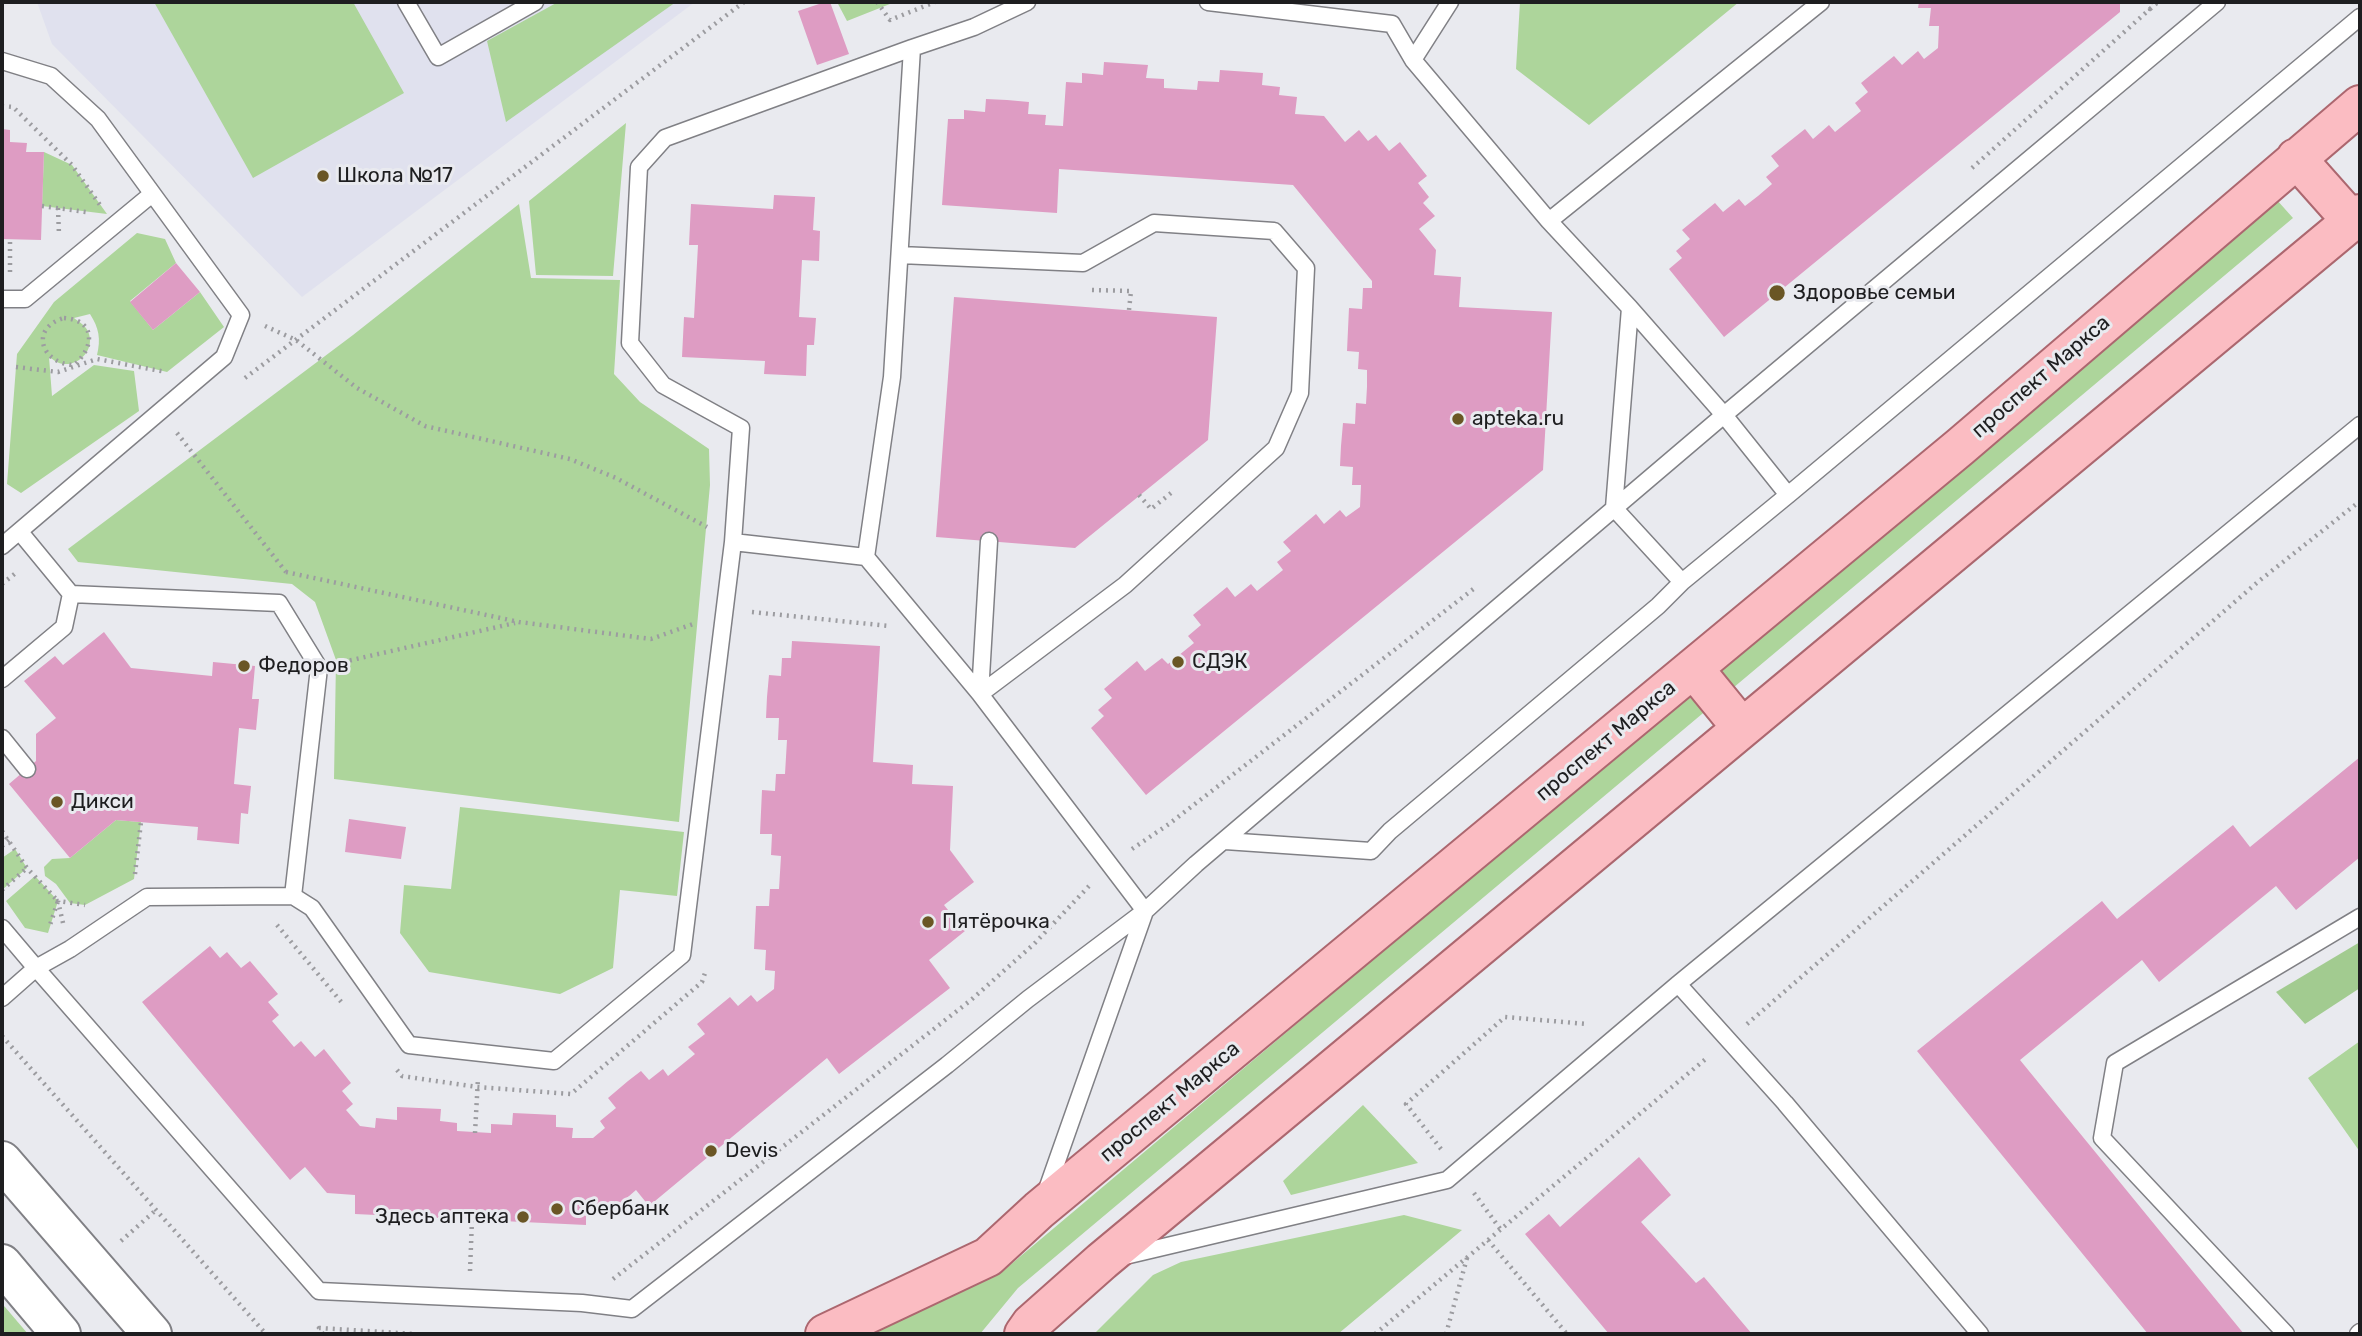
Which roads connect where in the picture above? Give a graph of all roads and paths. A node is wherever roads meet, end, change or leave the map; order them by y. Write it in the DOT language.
graph roads {
  1 [pos="406,2"];
  2 [pos="535,2"];
  3 [pos="744,2"];
  4 [pos="877,2"];
  5 [pos="934,2"];
  6 [pos="1027,2"];
  7 [pos="1208,2"];
  8 [pos="1450,2"];
  9 [pos="1821,2"];
  10 [pos="2151,2"];
  11 [pos="2158,2"];
  12 [pos="2217,2"];
  13 [pos="2360,17"];
  14 [pos="912,48"];
  15 [pos="1413,60"];
  16 [pos="2,61"];
  17 [pos="2360,105"];
  18 [pos="2,106"];
  19 [pos="2295,158"];
  20 [pos="152,194"];
  21 [pos="42,206"];
  22 [pos="107,214"];
  23 [pos="124,217"];
  24 [pos="2356,217"];
  25 [pos="1549,221"];
  26 [pos="10,239"];
  27 [pos="900,255"];
  28 [pos="10,272"];
  29 [pos="1087,289"];
  30 [pos="2,299"];
  31 [pos="1630,308"];
  32 [pos="1129,310"];
  33 [pos="240,315"];
  34 [pos="296,340"];
  35 [pos="176,364"];
  36 [pos="74,365"];
  37 [pos="16,367"];
  38 [pos="235,386"];
  39 [pos="1724,415"];
  40 [pos="2360,425"];
  41 [pos="165,439"];
  42 [pos="1171,493"];
  43 [pos="1139,495"];
  44 [pos="1788,495"];
  45 [pos="2360,501"];
  46 [pos="1615,508"];
  47 [pos="20,532"];
  48 [pos="989,541"];
  49 [pos="733,542"];
  50 [pos="2,546"];
  51 [pos="39,555"];
  52 [pos="866,557"];
  53 [pos="286,572"];
  54 [pos="1682,582"];
  55 [pos="2,584"];
  56 [pos="71,594"];
  57 [pos="279,603"];
  58 [pos="724,613"];
  59 [pos="885,617"];
  60 [pos="519,622"];
  61 [pos="319,668"];
  62 [pos="1693,668"];
  63 [pos="2,679"];
  64 [pos="980,694"];
  65 [pos="1742,728"];
  66 [pos="2,738"];
  67 [pos="27,768"];
  68 [pos="141,822"];
  69 [pos="1169,824"];
  70 [pos="2,831"];
  71 [pos="9,840"];
  72 [pos="1226,841"];
  73 [pos="2,846"];
  74 [pos="1110,865"];
  75 [pos="27,868"];
  76 [pos="134,879"];
  77 [pos="2,890"];
  78 [pos="293,896"];
  79 [pos="94,900"];
  80 [pos="85,905"];
  81 [pos="1145,911"];
  82 [pos="2360,916"];
  83 [pos="275,923"];
  84 [pos="2,928"];
  85 [pos="708,963"];
  86 [pos="36,968"];
  87 [pos="1678,984"];
  88 [pos="2,998"];
  89 [pos="351,1013"];
  90 [pos="1626,1028"];
  91 [pos="2,1036"];
  92 [pos="1729,1039"];
  93 [pos="479,1052"];
  94 [pos="393,1066"];
  95 [pos="477,1087"];
  96 [pos="475,1133"];
  97 [pos="2,1161"];
  98 [pos="1458,1172"];
  99 [pos="1039,1210"];
  100 [pos="472,1220"];
  101 [pos="1501,1230"];
  102 [pos="1488,1241"];
  103 [pos="1467,1258"];
  104 [pos="1102,1261"];
  105 [pos="2,1264"];
  106 [pos="469,1299"];
  107 [pos="582,1303"];
  108 [pos="61,1334"];
  109 [pos="152,1334"];
  110 [pos="265,1334"];
  111 [pos="323,1334"];
  112 [pos="415,1334"];
  113 [pos="825,1334"];
  114 [pos="1024,1334"];
  115 [pos="1375,1334"];
  116 [pos="1446,1334"];
  117 [pos="1567,1334"];
  118 [pos="1980,1334"];
  119 [pos="2286,1334"];
  1 -- 2 [label="lane"];
  3 -- 34 [label="path"];
  4 -- 5 [label="path"];
  6 -- 14 [label="lane"];
  7 -- 15 [label="lane"];
  8 -- 15 [label="lane"];
  9 -- 25 [label="lane"];
  10 -- 11 [label="path"];
  12 -- 39 [label="lane"];
  13 -- 44 [label="lane"];
  14 -- 27 [label="lane"];
  14 -- 49 [label="lane"];
  15 -- 25 [label="lane"];
  16 -- 20 [label="lane"];
  17 -- 19 [label="main road, проспект Маркса"];
  18 -- 22 [label="path"];
  19 -- 24 [label="main road"];
  19 -- 62 [label="main road, проспект Маркса"];
  20 -- 23 [label="lane"];
  20 -- 33 [label="lane"];
  21 -- 22 [label="path"];
  22 -- 23 [label="path"];
  23 -- 30 [label="lane"];
  24 -- 65 [label="main road"];
  25 -- 31 [label="lane"];
  26 -- 28 [label="path"];
  27 -- 52 [label="lane"];
  27 -- 64 [label="lane"];
  29 -- 32 [label="path"];
  31 -- 39 [label="lane"];
  31 -- 46 [label="lane"];
  33 -- 34 [label="path"];
  33 -- 47 [label="lane"];
  34 -- 38 [label="path"];
  34 -- 49 [label="path"];
  35 -- 36 [label="path"];
  36 -- 36 [label="path"];
  36 -- 37 [label="path"];
  39 -- 44 [label="lane"];
  39 -- 46 [label="lane"];
  40 -- 87 [label="lane"];
  41 -- 53 [label="path"];
  42 -- 43 [label="path"];
  44 -- 54 [label="lane"];
  45 -- 92 [label="path"];
  46 -- 54 [label="lane"];
  46 -- 72 [label="lane"];
  47 -- 50 [label="lane"];
  47 -- 51 [label="lane"];
  48 -- 64 [label="lane"];
  49 -- 52 [label="lane"];
  49 -- 58 [label="lane"];
  51 -- 55 [label="path"];
  51 -- 56 [label="lane"];
  52 -- 64 [label="lane"];
  53 -- 57 [label="path"];
  53 -- 60 [label="path"];
  54 -- 72 [label="lane"];
  56 -- 57 [label="lane"];
  56 -- 63 [label="lane"];
  57 -- 61 [label="lane"];
  58 -- 59 [label="path"];
  58 -- 60 [label="path"];
  58 -- 93 [label="lane"];
  60 -- 61 [label="path"];
  61 -- 78 [label="lane"];
  62 -- 65 [label="main road"];
  62 -- 99 [label="main road, проспект Маркса"];
  64 -- 74 [label="lane"];
  65 -- 104 [label="main road"];
  66 -- 67 [label="lane"];
  68 -- 76 [label="path"];
  69 -- 74 [label="path"];
  70 -- 71 [label="path"];
  71 -- 73 [label="path"];
  71 -- 75 [label="path"];
  72 -- 81 [label="lane"];
  74 -- 81 [label="lane"];
  74 -- 107 [label="path"];
  75 -- 77 [label="path"];
  75 -- 86 [label="path"];
  78 -- 86 [label="lane"];
  78 -- 93 [label="lane"];
  79 -- 80 [label="path"];
  81 -- 99 [label="lane"];
  81 -- 107 [label="lane"];
  82 -- 119 [label="lane"];
  83 -- 89 [label="path"];
  84 -- 86 [label="lane"];
  85 -- 95 [label="path"];
  86 -- 88 [label="lane"];
  86 -- 106 [label="lane"];
  87 -- 90 [label="lane"];
  87 -- 92 [label="lane"];
  90 -- 98 [label="lane"];
  90 -- 98 [label="path"];
  91 -- 110 [label="path"];
  92 -- 101 [label="path"];
  92 -- 118 [label="lane"];
  93 -- 95 [label="path"];
  94 -- 95 [label="path"];
  95 -- 96 [label="path"];
  97 -- 109 [label="street"];
  98 -- 101 [label="path"];
  98 -- 104 [label="lane"];
  99 -- 113 [label="main road, проспект Маркса"];
  100 -- 106 [label="path"];
  101 -- 102 [label="path"];
  102 -- 103 [label="path"];
  102 -- 117 [label="path"];
  103 -- 115 [label="path"];
  103 -- 116 [label="path"];
  104 -- 114 [label="main road"];
  105 -- 108 [label="street"];
  106 -- 107 [label="lane"];
  111 -- 112 [label="path"];
}
